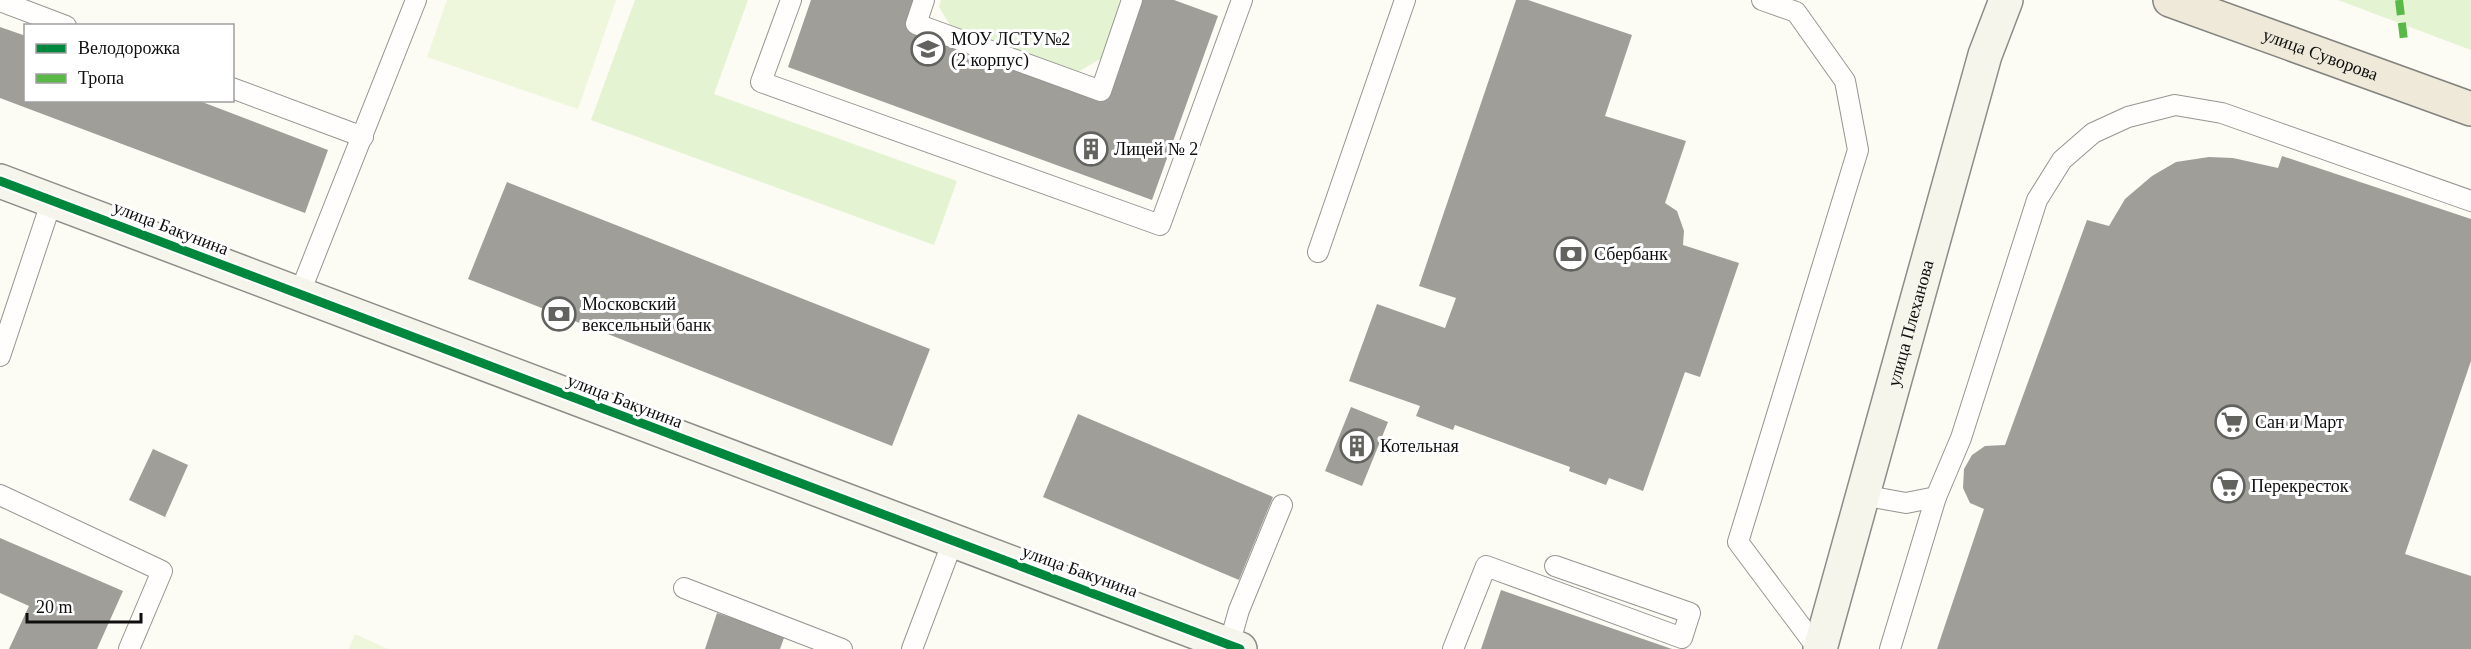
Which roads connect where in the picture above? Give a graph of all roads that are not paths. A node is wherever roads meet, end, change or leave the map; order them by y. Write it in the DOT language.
graph roads {
  1 [pos="416,0"];
  2 [pos="790,0"];
  3 [pos="924,0"];
  4 [pos="1132,0"];
  5 [pos="1242,0"];
  6 [pos="1405,0"];
  7 [pos="1762,0"];
  8 [pos="2006,0"];
  9 [pos="2170,0"];
  10 [pos="0,1"];
  11 [pos="61,24"];
  12 [pos="234,89"];
  13 [pos="2471,109"];
  14 [pos="363,137"];
  15 [pos="0,181"];
  16 [pos="51,200"];
  17 [pos="2471,201"];
  18 [pos="1318,252"];
  19 [pos="299,295"];
  20 [pos="0,356"];
  21 [pos="0,495"];
  22 [pos="1862,495"];
  23 [pos="1936,497"];
  24 [pos="1282,505"];
  25 [pos="952,541"];
  26 [pos="1555,566"];
  27 [pos="684,588"];
  28 [pos="1234,647"];
  29 [pos="129,649"];
  30 [pos="842,649"];
  31 [pos="912,649"];
  32 [pos="1453,649"];
  33 [pos="1819,649"];
  34 [pos="1890,649"];
  1 -- 14 [label="lane"];
  2 -- 5 [label="lane"];
  3 -- 4 [label="lane"];
  6 -- 18 [label="lane"];
  7 -- 33 [label="lane"];
  8 -- 22 [label="street, улица Плеханова"];
  9 -- 13 [label="main road, улица Суворова"];
  10 -- 11 [label="lane"];
  12 -- 14 [label="lane"];
  14 -- 19 [label="lane"];
  15 -- 16 [label="street, улица Бакунина"];
  16 -- 19 [label="street, улица Бакунина"];
  16 -- 20 [label="lane"];
  17 -- 23 [label="lane"];
  19 -- 25 [label="street, улица Бакунина"];
  21 -- 29 [label="lane"];
  22 -- 23 [label="lane"];
  22 -- 33 [label="street, улица Плеханова"];
  23 -- 34 [label="lane"];
  24 -- 28 [label="lane"];
  25 -- 28 [label="street, улица Бакунина"];
  25 -- 31 [label="lane"];
  26 -- 32 [label="lane"];
  27 -- 30 [label="lane"];
}
